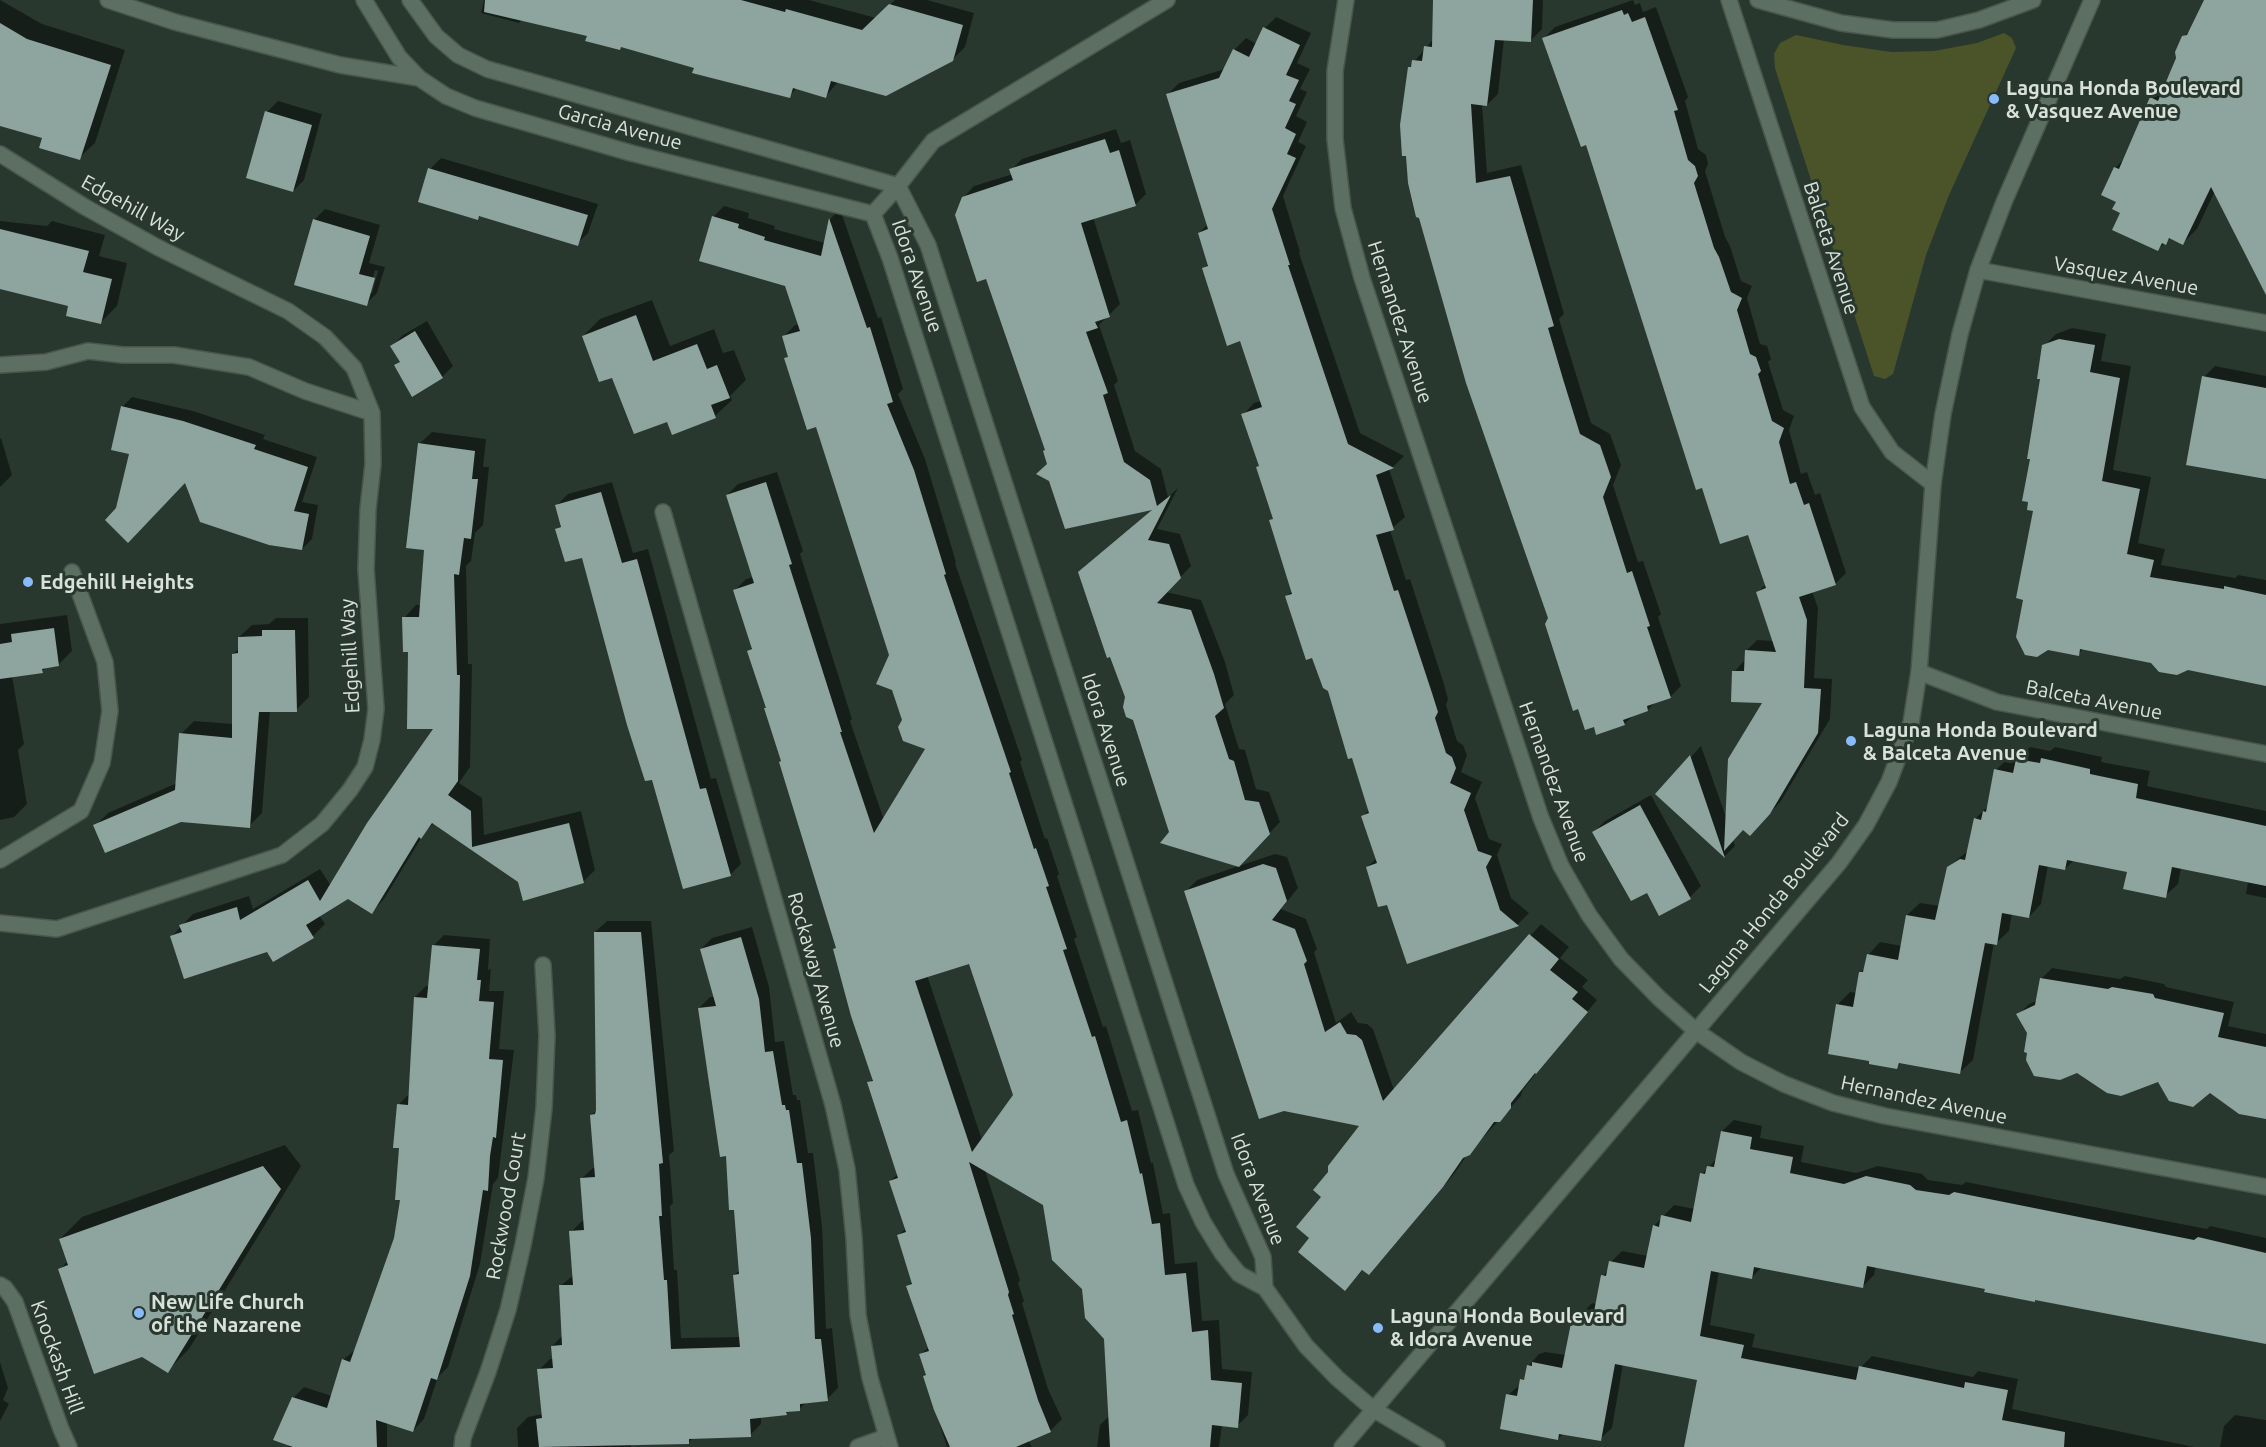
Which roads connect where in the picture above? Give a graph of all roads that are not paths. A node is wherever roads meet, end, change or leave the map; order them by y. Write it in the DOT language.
graph roads {
  1 [pos="108,0"];
  2 [pos="364,0"];
  3 [pos="410,0"];
  4 [pos="1167,0"];
  5 [pos="1346,0"];
  6 [pos="1729,0"];
  7 [pos="1758,0"];
  8 [pos="2032,0"];
  9 [pos="2092,0"];
  10 [pos="419,78"];
  11 [pos="0,154"];
  12 [pos="898,186"];
  13 [pos="873,214"];
  14 [pos="1978,270"];
  15 [pos="2266,323"];
  16 [pos="0,365"];
  17 [pos="372,413"];
  18 [pos="1933,484"];
  19 [pos="663,512"];
  20 [pos="72,572"];
  21 [pos="1918,672"];
  22 [pos="2266,754"];
  23 [pos="0,860"];
  24 [pos="0,923"];
  25 [pos="543,965"];
  26 [pos="1696,1031"];
  27 [pos="2266,1187"];
  28 [pos="0,1285"];
  29 [pos="1265,1288"];
  30 [pos="1373,1409"];
  31 [pos="888,1442"];
  32 [pos="69,1447"];
  33 [pos="462,1447"];
  34 [pos="858,1447"];
  35 [pos="1342,1447"];
  36 [pos="1437,1447"];
  1 -- 10 [label="street"];
  2 -- 10 [label="street, Garcia Avenue"];
  3 -- 12 [label="street, Garcia Avenue"];
  4 -- 12 [label="street"];
  5 -- 26 [label="street, Hernandez Avenue"];
  6 -- 18 [label="street, Balceta Avenue"];
  7 -- 8 [label="street"];
  9 -- 14 [label="street, Laguna Honda Boulevard"];
  10 -- 13 [label="street, Garcia Avenue"];
  11 -- 17 [label="street, Edgehill Way"];
  12 -- 13 [label="street"];
  12 -- 29 [label="street, Idora Avenue"];
  13 -- 29 [label="street, Idora Avenue"];
  14 -- 15 [label="street, Vasquez Avenue"];
  14 -- 18 [label="street, Laguna Honda Boulevard"];
  16 -- 17 [label="street"];
  17 -- 24 [label="street, Edgehill Way"];
  18 -- 21 [label="street, Laguna Honda Boulevard"];
  19 -- 31 [label="street, Rockaway Avenue"];
  20 -- 23 [label="street"];
  21 -- 22 [label="street, Balceta Avenue"];
  21 -- 26 [label="street, Laguna Honda Boulevard"];
  25 -- 33 [label="street, Rockwood Court"];
  26 -- 27 [label="street, Hernandez Avenue"];
  26 -- 30 [label="street, Laguna Honda Boulevard"];
  28 -- 32 [label="street, Knockash Hill"];
  29 -- 30 [label="street, Idora Avenue"];
  30 -- 35 [label="street, Laguna Honda Boulevard"];
  30 -- 36 [label="street, Idora Avenue"];
  31 -- 34 [label="street"];
}
